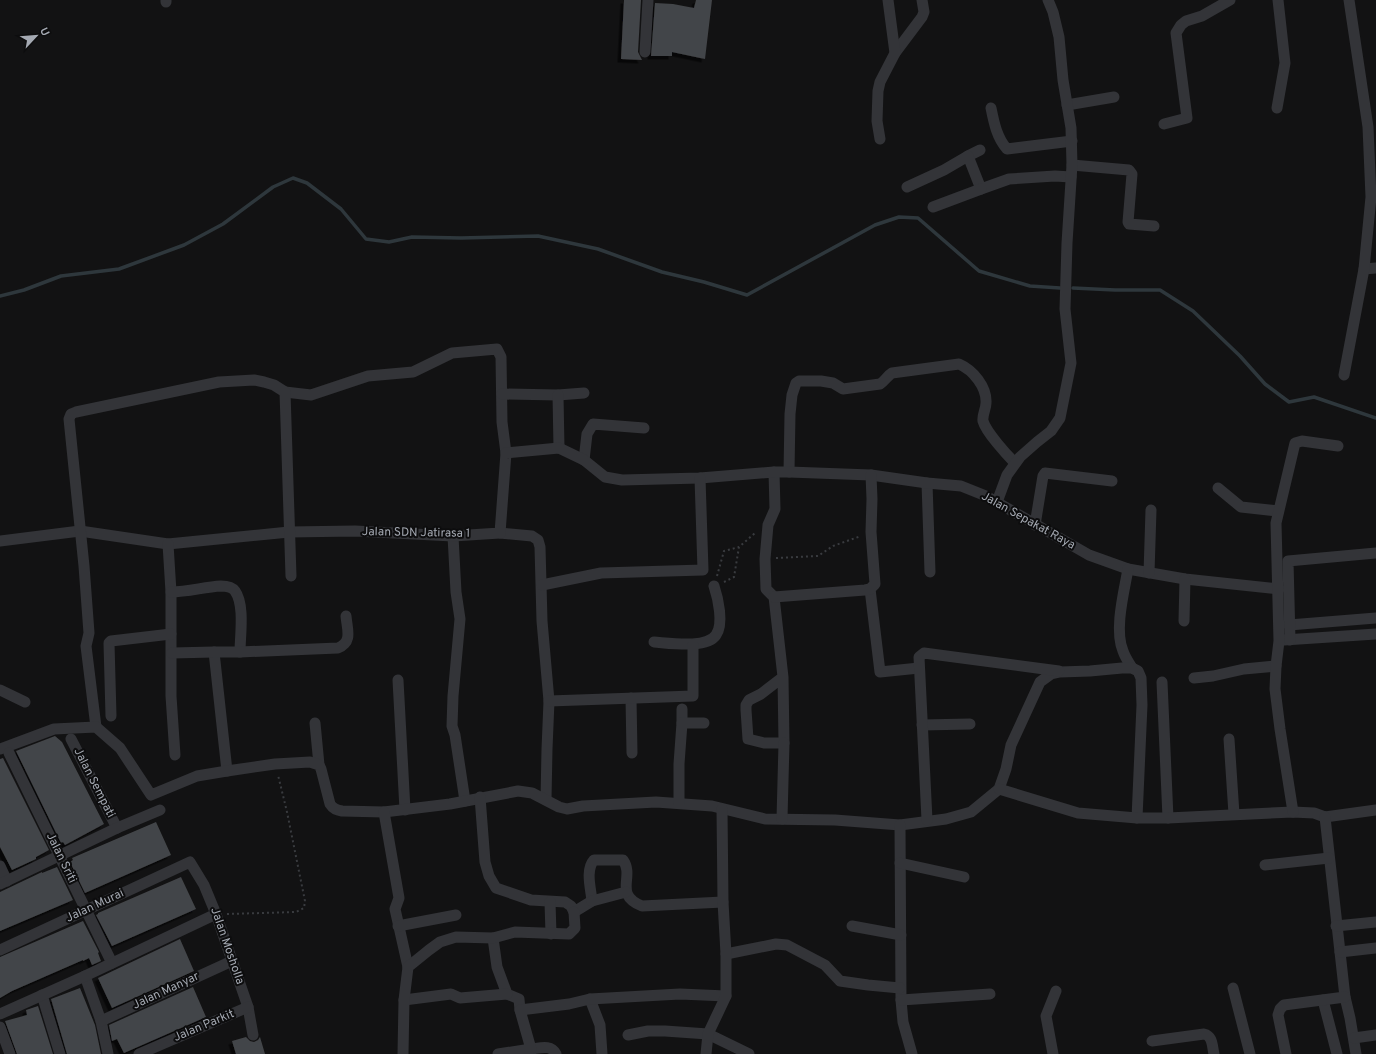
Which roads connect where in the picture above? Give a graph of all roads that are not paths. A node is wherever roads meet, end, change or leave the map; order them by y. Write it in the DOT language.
graph roads {
  1 [pos="648,0"];
  2 [pos="888,0"];
  3 [pos="922,0"];
  4 [pos="1048,0"];
  5 [pos="1230,0"];
  6 [pos="1278,0"];
  7 [pos="1349,0"];
  8 [pos="645,52"];
  9 [pos="895,53"];
  10 [pos="1114,97"];
  11 [pos="1067,105"];
  12 [pos="991,108"];
  13 [pos="1277,108"];
  14 [pos="1164,124"];
  15 [pos="1372,126"];
  16 [pos="880,139"];
  17 [pos="1072,141"];
  18 [pos="980,150"];
  19 [pos="968,156"];
  20 [pos="1072,165"];
  21 [pos="1071,177"];
  22 [pos="907,187"];
  23 [pos="981,189"];
  24 [pos="1373,196"];
  25 [pos="933,207"];
  26 [pos="1154,226"];
  27 [pos="1376,268"];
  28 [pos="1364,269"];
  29 [pos="1344,375"];
  30 [pos="285,392"];
  31 [pos="584,393"];
  32 [pos="502,394"];
  33 [pos="558,395"];
  34 [pos="644,428"];
  35 [pos="1338,446"];
  36 [pos="559,448"];
  37 [pos="506,453"];
  38 [pos="584,460"];
  39 [pos="1015,463"];
  40 [pos="774,472"];
  41 [pos="789,472"];
  42 [pos="871,474"];
  43 [pos="700,478"];
  44 [pos="1112,481"];
  45 [pos="927,483"];
  46 [pos="1218,488"];
  47 [pos="997,502"];
  48 [pos="1151,510"];
  49 [pos="1278,511"];
  50 [pos="1035,525"];
  51 [pos="80,532"];
  52 [pos="289,532"];
  53 [pos="500,532"];
  54 [pos="453,536"];
  55 [pos="0,541"];
  56 [pos="168,544"];
  57 [pos="1376,553"];
  58 [pos="1128,569"];
  59 [pos="930,572"];
  60 [pos="1149,573"];
  61 [pos="291,576"];
  62 [pos="1185,579"];
  63 [pos="542,584"];
  64 [pos="714,586"];
  65 [pos="870,589"];
  66 [pos="1278,589"];
  67 [pos="171,592"];
  68 [pos="774,597"];
  69 [pos="346,616"];
  70 [pos="1376,618"];
  71 [pos="1184,621"];
  72 [pos="1289,625"];
  73 [pos="171,634"];
  74 [pos="1376,634"];
  75 [pos="1284,640"];
  76 [pos="654,642"];
  77 [pos="693,644"];
  78 [pos="214,652"];
  79 [pos="240,652"];
  80 [pos="172,653"];
  81 [pos="1276,666"];
  82 [pos="919,668"];
  83 [pos="1132,668"];
  84 [pos="1060,672"];
  85 [pos="783,677"];
  86 [pos="1194,678"];
  87 [pos="398,680"];
  88 [pos="1162,682"];
  89 [pos="0,690"];
  90 [pos="631,698"];
  91 [pos="549,701"];
  92 [pos="25,702"];
  93 [pos="682,709"];
  94 [pos="111,716"];
  95 [pos="315,723"];
  96 [pos="682,723"];
  97 [pos="704,723"];
  98 [pos="970,724"];
  99 [pos="922,725"];
  100 [pos="96,728"];
  101 [pos="71,739"];
  102 [pos="1229,739"];
  103 [pos="784,743"];
  104 [pos="4,751"];
  105 [pos="632,754"];
  106 [pos="175,755"];
  107 [pos="319,765"];
  108 [pos="227,771"];
  109 [pos="999,789"];
  110 [pos="480,797"];
  111 [pos="546,800"];
  112 [pos="465,801"];
  113 [pos="679,803"];
  114 [pos="722,809"];
  115 [pos="160,810"];
  116 [pos="405,810"];
  117 [pos="1376,810"];
  118 [pos="384,812"];
  119 [pos="1293,812"];
  120 [pos="1234,814"];
  121 [pos="1325,817"];
  122 [pos="1138,818"];
  123 [pos="1168,818"];
  124 [pos="782,819"];
  125 [pos="927,820"];
  126 [pos="900,825"];
  127 [pos="117,828"];
  128 [pos="59,855"];
  129 [pos="1329,858"];
  130 [pos="190,862"];
  131 [pos="900,863"];
  132 [pos="1265,865"];
  133 [pos="0,866"];
  134 [pos="964,877"];
  135 [pos="4,882"];
  136 [pos="626,892"];
  137 [pos="592,901"];
  138 [pos="550,902"];
  139 [pos="723,902"];
  140 [pos="86,910"];
  141 [pos="574,912"];
  142 [pos="216,914"];
  143 [pos="456,916"];
  144 [pos="1376,922"];
  145 [pos="398,926"];
  146 [pos="852,926"];
  147 [pos="1336,926"];
  148 [pos="551,934"];
  149 [pos="901,935"];
  150 [pos="493,938"];
  151 [pos="1376,948"];
  152 [pos="0,950"];
  153 [pos="1340,952"];
  154 [pos="726,954"];
  155 [pos="232,961"];
  156 [pos="112,963"];
  157 [pos="408,967"];
  158 [pos="85,976"];
  159 [pos="900,988"];
  160 [pos="1233,988"];
  161 [pos="1056,991"];
  162 [pos="507,994"];
  163 [pos="990,994"];
  164 [pos="42,995"];
  165 [pos="726,996"];
  166 [pos="1345,997"];
  167 [pos="590,999"];
  168 [pos="404,1000"];
  169 [pos="901,1000"];
  170 [pos="1324,1000"];
  171 [pos="248,1008"];
  172 [pos="520,1010"];
  173 [pos="0,1014"];
  174 [pos="101,1021"];
  175 [pos="0,1027"];
  176 [pos="708,1034"];
  177 [pos="253,1035"];
  178 [pos="628,1035"];
  179 [pos="1376,1035"];
  180 [pos="1357,1037"];
  181 [pos="1152,1040"];
  182 [pos="531,1049"];
  183 [pos="10,1054"];
  184 [pos="60,1054"];
  185 [pos="108,1054"];
  186 [pos="139,1054"];
  187 [pos="403,1054"];
  188 [pos="498,1054"];
  189 [pos="556,1054"];
  190 [pos="602,1054"];
  191 [pos="706,1054"];
  192 [pos="750,1054"];
  193 [pos="912,1054"];
  194 [pos="1053,1054"];
  195 [pos="1214,1054"];
  196 [pos="1250,1054"];
  197 [pos="1286,1054"];
  198 [pos="1337,1054"];
  199 [pos="1356,1054"];
  200 [pos="1363,1054"];
  1 -- 8 [label="street"];
  2 -- 9 [label="street"];
  3 -- 9 [label="street"];
  4 -- 11 [label="street"];
  5 -- 14 [label="street"];
  6 -- 13 [label="street"];
  7 -- 15 [label="street"];
  9 -- 16 [label="street"];
  10 -- 11 [label="street"];
  11 -- 17 [label="street"];
  12 -- 17 [label="street"];
  15 -- 24 [label="street"];
  17 -- 20 [label="street"];
  18 -- 19 [label="street"];
  19 -- 22 [label="street"];
  19 -- 23 [label="street"];
  20 -- 21 [label="street"];
  20 -- 26 [label="street"];
  21 -- 23 [label="street"];
  21 -- 39 [label="street"];
  23 -- 25 [label="street"];
  24 -- 28 [label="street"];
  27 -- 28 [label="street"];
  28 -- 29 [label="street"];
  30 -- 32 [label="street"];
  30 -- 51 [label="street"];
  30 -- 52 [label="street"];
  31 -- 33 [label="street"];
  32 -- 33 [label="street"];
  32 -- 37 [label="street"];
  33 -- 36 [label="street"];
  34 -- 38 [label="street"];
  35 -- 49 [label="street"];
  36 -- 37 [label="street"];
  36 -- 38 [label="street"];
  37 -- 53 [label="street"];
  38 -- 43 [label="street"];
  39 -- 41 [label="street"];
  39 -- 47 [label="street"];
  40 -- 41 [label="street, Jalan Sepakat Raya"];
  40 -- 43 [label="street"];
  40 -- 68 [label="street"];
  41 -- 42 [label="street, Jalan Sepakat Raya"];
  42 -- 45 [label="street, Jalan Sepakat Raya"];
  42 -- 65 [label="street"];
  43 -- 63 [label="street"];
  44 -- 50 [label="street"];
  45 -- 47 [label="street, Jalan Sepakat Raya"];
  45 -- 59 [label="street"];
  46 -- 49 [label="street"];
  47 -- 50 [label="street, Jalan Sepakat Raya"];
  48 -- 60 [label="street"];
  49 -- 66 [label="street"];
  50 -- 58 [label="street, Jalan Sepakat Raya"];
  51 -- 55 [label="street, Jalan SDN Jatirasa 1"];
  51 -- 56 [label="street, Jalan SDN Jatirasa 1"];
  51 -- 100 [label="street"];
  52 -- 54 [label="street, Jalan SDN Jatirasa 1"];
  52 -- 56 [label="street, Jalan SDN Jatirasa 1"];
  52 -- 61 [label="street"];
  53 -- 54 [label="street, Jalan SDN Jatirasa 1"];
  53 -- 63 [label="street, Jalan SDN Jatirasa 1"];
  54 -- 112 [label="street"];
  56 -- 67 [label="street"];
  57 -- 72 [label="street"];
  58 -- 60 [label="street, Jalan Sepakat Raya"];
  58 -- 83 [label="street"];
  60 -- 62 [label="street, Jalan Sepakat Raya"];
  62 -- 66 [label="street, Jalan Sepakat Raya"];
  62 -- 71 [label="street"];
  63 -- 91 [label="street"];
  64 -- 77 [label="street"];
  65 -- 68 [label="street"];
  65 -- 82 [label="street"];
  66 -- 75 [label="street"];
  67 -- 73 [label="street"];
  67 -- 79 [label="street"];
  68 -- 85 [label="street"];
  69 -- 79 [label="street"];
  70 -- 72 [label="street"];
  72 -- 75 [label="street"];
  73 -- 80 [label="street"];
  73 -- 94 [label="street"];
  74 -- 75 [label="street"];
  75 -- 81 [label="street"];
  76 -- 77 [label="street"];
  77 -- 90 [label="street"];
  78 -- 79 [label="street"];
  78 -- 80 [label="street"];
  78 -- 108 [label="street"];
  80 -- 106 [label="street"];
  81 -- 86 [label="street"];
  81 -- 119 [label="street"];
  82 -- 84 [label="street"];
  82 -- 99 [label="street"];
  83 -- 84 [label="street"];
  83 -- 122 [label="street"];
  84 -- 109 [label="street"];
  85 -- 103 [label="street"];
  85 -- 103 [label="street"];
  87 -- 116 [label="street"];
  88 -- 123 [label="street"];
  89 -- 92 [label="street"];
  90 -- 91 [label="street"];
  90 -- 105 [label="street"];
  91 -- 111 [label="street"];
  93 -- 96 [label="street"];
  95 -- 107 [label="street"];
  96 -- 97 [label="street"];
  96 -- 113 [label="street"];
  98 -- 99 [label="street"];
  99 -- 125 [label="street"];
  100 -- 104 [label="street"];
  100 -- 108 [label="street"];
  101 -- 127 [label="street, Jalan Sempati"];
  102 -- 120 [label="street"];
  103 -- 124 [label="street"];
  104 -- 128 [label="street, Jalan Sriti"];
  107 -- 108 [label="street"];
  107 -- 118 [label="street"];
  109 -- 122 [label="street"];
  109 -- 125 [label="street"];
  110 -- 111 [label="street"];
  110 -- 112 [label="street"];
  110 -- 138 [label="street"];
  111 -- 113 [label="street"];
  112 -- 116 [label="street"];
  113 -- 114 [label="street"];
  114 -- 124 [label="street"];
  114 -- 139 [label="street"];
  115 -- 127 [label="street"];
  116 -- 118 [label="street"];
  117 -- 121 [label="street"];
  118 -- 145 [label="street"];
  119 -- 120 [label="street"];
  119 -- 121 [label="street"];
  120 -- 123 [label="street"];
  121 -- 129 [label="street"];
  122 -- 123 [label="street"];
  124 -- 126 [label="street"];
  125 -- 126 [label="street"];
  126 -- 131 [label="street"];
  127 -- 128 [label="street"];
  128 -- 135 [label="street"];
  128 -- 140 [label="street, Jalan Sriti"];
  129 -- 132 [label="street"];
  129 -- 147 [label="street"];
  130 -- 140 [label="street, Jalan Murai"];
  130 -- 142 [label="street, Jalan Mosholla"];
  131 -- 134 [label="street"];
  131 -- 149 [label="street"];
  133 -- 135 [label="street"];
  136 -- 137 [label="street"];
  136 -- 137 [label="street"];
  136 -- 139 [label="street"];
  137 -- 141 [label="street"];
  138 -- 141 [label="street"];
  138 -- 148 [label="street"];
  139 -- 154 [label="street"];
  140 -- 152 [label="street, Jalan Murai"];
  140 -- 156 [label="street, Jalan Sriti"];
  141 -- 148 [label="street"];
  142 -- 155 [label="street, Jalan Mosholla"];
  142 -- 156 [label="street"];
  143 -- 145 [label="street"];
  144 -- 147 [label="street"];
  145 -- 157 [label="street"];
  146 -- 149 [label="street"];
  147 -- 153 [label="street"];
  148 -- 150 [label="street"];
  149 -- 159 [label="street"];
  150 -- 157 [label="street"];
  150 -- 162 [label="street"];
  151 -- 153 [label="street"];
  153 -- 166 [label="street"];
  154 -- 159 [label="street"];
  154 -- 165 [label="street"];
  155 -- 171 [label="street, Jalan Mosholla"];
  155 -- 174 [label="street, Jalan Manyar"];
  156 -- 158 [label="street"];
  157 -- 168 [label="street"];
  158 -- 164 [label="street"];
  158 -- 174 [label="street"];
  159 -- 169 [label="street"];
  160 -- 196 [label="street"];
  161 -- 194 [label="street"];
  162 -- 168 [label="street"];
  162 -- 172 [label="street"];
  163 -- 169 [label="street"];
  164 -- 173 [label="street"];
  164 -- 184 [label="street"];
  165 -- 167 [label="street"];
  165 -- 176 [label="street"];
  166 -- 170 [label="street"];
  166 -- 180 [label="street"];
  167 -- 172 [label="street"];
  167 -- 190 [label="street"];
  168 -- 187 [label="street"];
  169 -- 193 [label="street"];
  170 -- 197 [label="street"];
  170 -- 198 [label="street"];
  171 -- 177 [label="street, Jalan Mosholla"];
  171 -- 186 [label="street, Jalan Parkit"];
  172 -- 182 [label="street"];
  174 -- 185 [label="street"];
  175 -- 183 [label="street"];
  176 -- 178 [label="street"];
  176 -- 191 [label="street"];
  176 -- 192 [label="street"];
  179 -- 180 [label="street"];
  180 -- 199 [label="street"];
  180 -- 200 [label="street"];
  181 -- 195 [label="street"];
  182 -- 188 [label="street"];
  182 -- 189 [label="street"];
}
